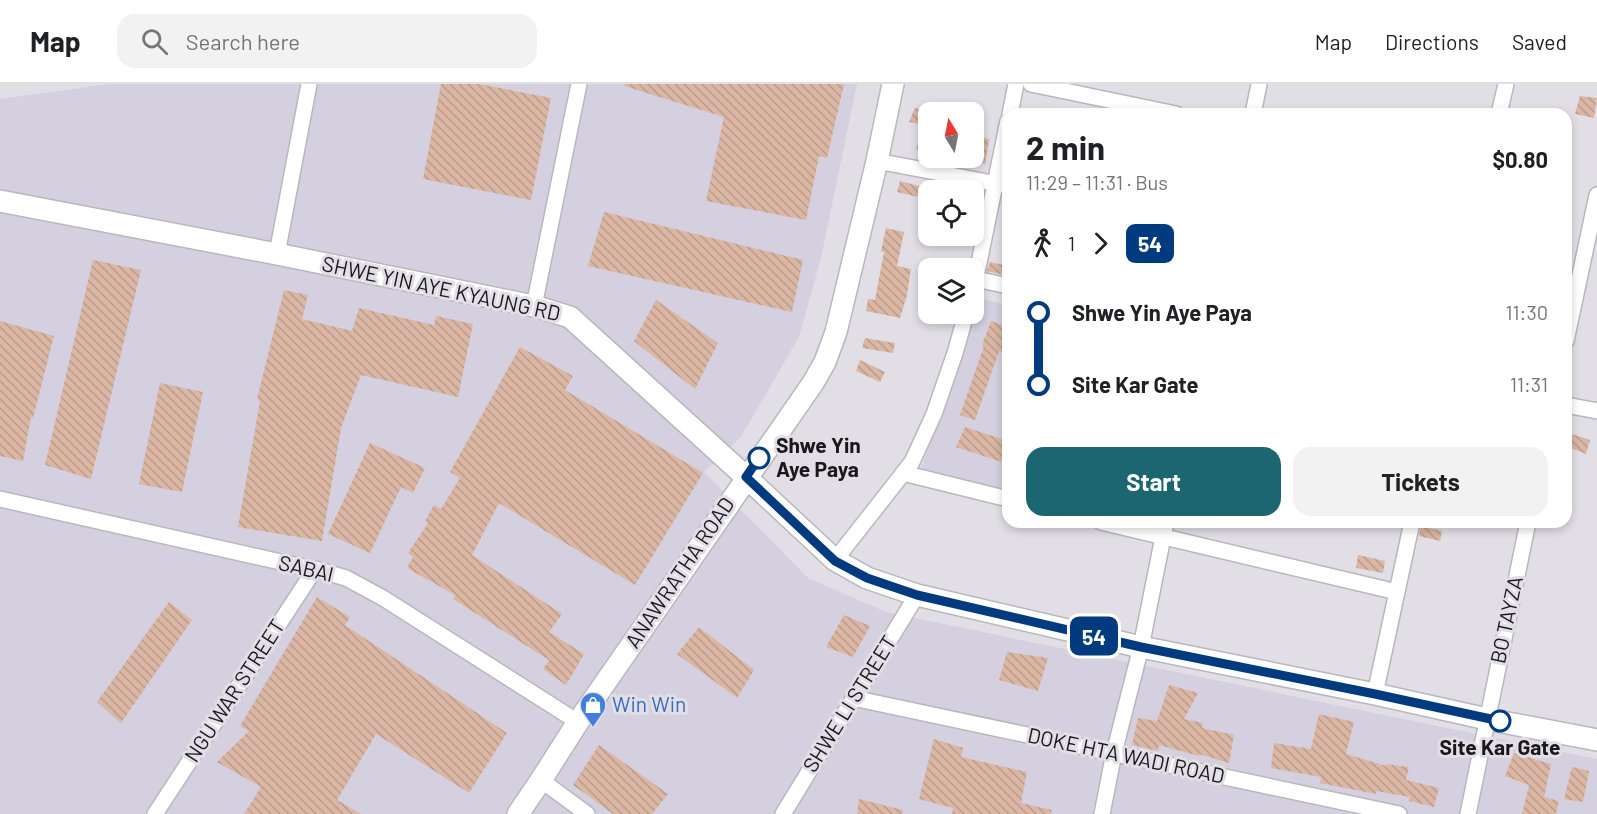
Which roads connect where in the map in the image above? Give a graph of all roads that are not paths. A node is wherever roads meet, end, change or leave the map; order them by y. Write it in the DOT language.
graph roads {
  1 [pos="309,84"];
  2 [pos="579,84"];
  3 [pos="893,84"];
  4 [pos="1016,84"];
  5 [pos="1031,84"];
  6 [pos="1259,84"];
  7 [pos="1506,84"];
  8 [pos="1011,108"];
  9 [pos="1147,108"];
  10 [pos="1254,108"];
  11 [pos="1500,108"];
  12 [pos="877,161"];
  13 [pos="1002,185"];
  14 [pos="1597,195"];
  15 [pos="0,201"];
  16 [pos="277,254"];
  17 [pos="982,258"];
  18 [pos="984,284"];
  19 [pos="1002,285"];
  20 [pos="534,306"];
  21 [pos="1572,313"];
  22 [pos="963,324"];
  23 [pos="1572,406"];
  24 [pos="1597,411"];
  25 [pos="903,473"];
  26 [pos="746,477"];
  27 [pos="1002,498"];
  28 [pos="0,499"];
  29 [pos="1126,528"];
  30 [pos="1165,528"];
  31 [pos="1411,528"];
  32 [pos="1527,528"];
  33 [pos="1163,537"];
  34 [pos="835,561"];
  35 [pos="315,569"];
  36 [pos="1397,592"];
  37 [pos="917,595"];
  38 [pos="1141,647"];
  39 [pos="1375,694"];
  40 [pos="853,698"];
  41 [pos="1487,719"];
  42 [pos="578,722"];
  43 [pos="1597,740"];
  44 [pos="1114,753"];
  45 [pos="542,780"];
  46 [pos="155,814"];
  47 [pos="518,814"];
  48 [pos="587,814"];
  49 [pos="783,814"];
  50 [pos="1102,814"];
  51 [pos="1399,814"];
  52 [pos="1468,814"];
  1 -- 16 [label="street"];
  2 -- 20 [label="street"];
  3 -- 12 [label="street, ANAWRATHA ROAD"];
  4 -- 8 [label="street"];
  5 -- 9 [label="street"];
  6 -- 10 [label="street"];
  7 -- 11 [label="street"];
  12 -- 13 [label="street"];
  12 -- 26 [label="street, ANAWRATHA ROAD"];
  13 -- 17 [label="street"];
  14 -- 21 [label="street"];
  15 -- 16 [label="street, SHWE YIN AYE KYAUNG RD"];
  16 -- 20 [label="street, SHWE YIN AYE KYAUNG RD"];
  18 -- 19 [label="street"];
  20 -- 26 [label="street, SHWE YIN AYE KYAUNG RD"];
  22 -- 25 [label="street"];
  23 -- 24 [label="street"];
  25 -- 27 [label="street"];
  25 -- 34 [label="street"];
  26 -- 34 [label="street, SHWE YIN AYE KYAUNG RD"];
  26 -- 42 [label="street, ANAWRATHA ROAD"];
  28 -- 35 [label="street, SABAI"];
  29 -- 33 [label="street"];
  30 -- 33 [label="street"];
  31 -- 36 [label="street"];
  32 -- 41 [label="street, BO TAYZA"];
  33 -- 36 [label="street"];
  33 -- 38 [label="street"];
  34 -- 37 [label="street, SHWE YIN AYE KYAUNG RD"];
  35 -- 42 [label="street, SABAI"];
  35 -- 46 [label="street, NGU WAR STREET"];
  36 -- 39 [label="street"];
  37 -- 38 [label="street, SHWE YIN AYE KYAUNG RD"];
  37 -- 40 [label="street, SHWE LI STREET"];
  38 -- 39 [label="street, SHWE YIN AYE KYAUNG RD"];
  38 -- 44 [label="street"];
  39 -- 41 [label="street, SHWE YIN AYE KYAUNG RD"];
  40 -- 44 [label="street, DOKE HTA WADI ROAD"];
  40 -- 49 [label="street, SHWE LI STREET"];
  41 -- 43 [label="street, SHWE YIN AYE KYAUNG RD"];
  41 -- 52 [label="street, BO TAYZA"];
  42 -- 45 [label="street, ANAWRATHA ROAD"];
  44 -- 50 [label="street"];
  44 -- 51 [label="street, DOKE HTA WADI ROAD"];
  45 -- 47 [label="street, ANAWRATHA ROAD"];
  45 -- 48 [label="street"];
}
